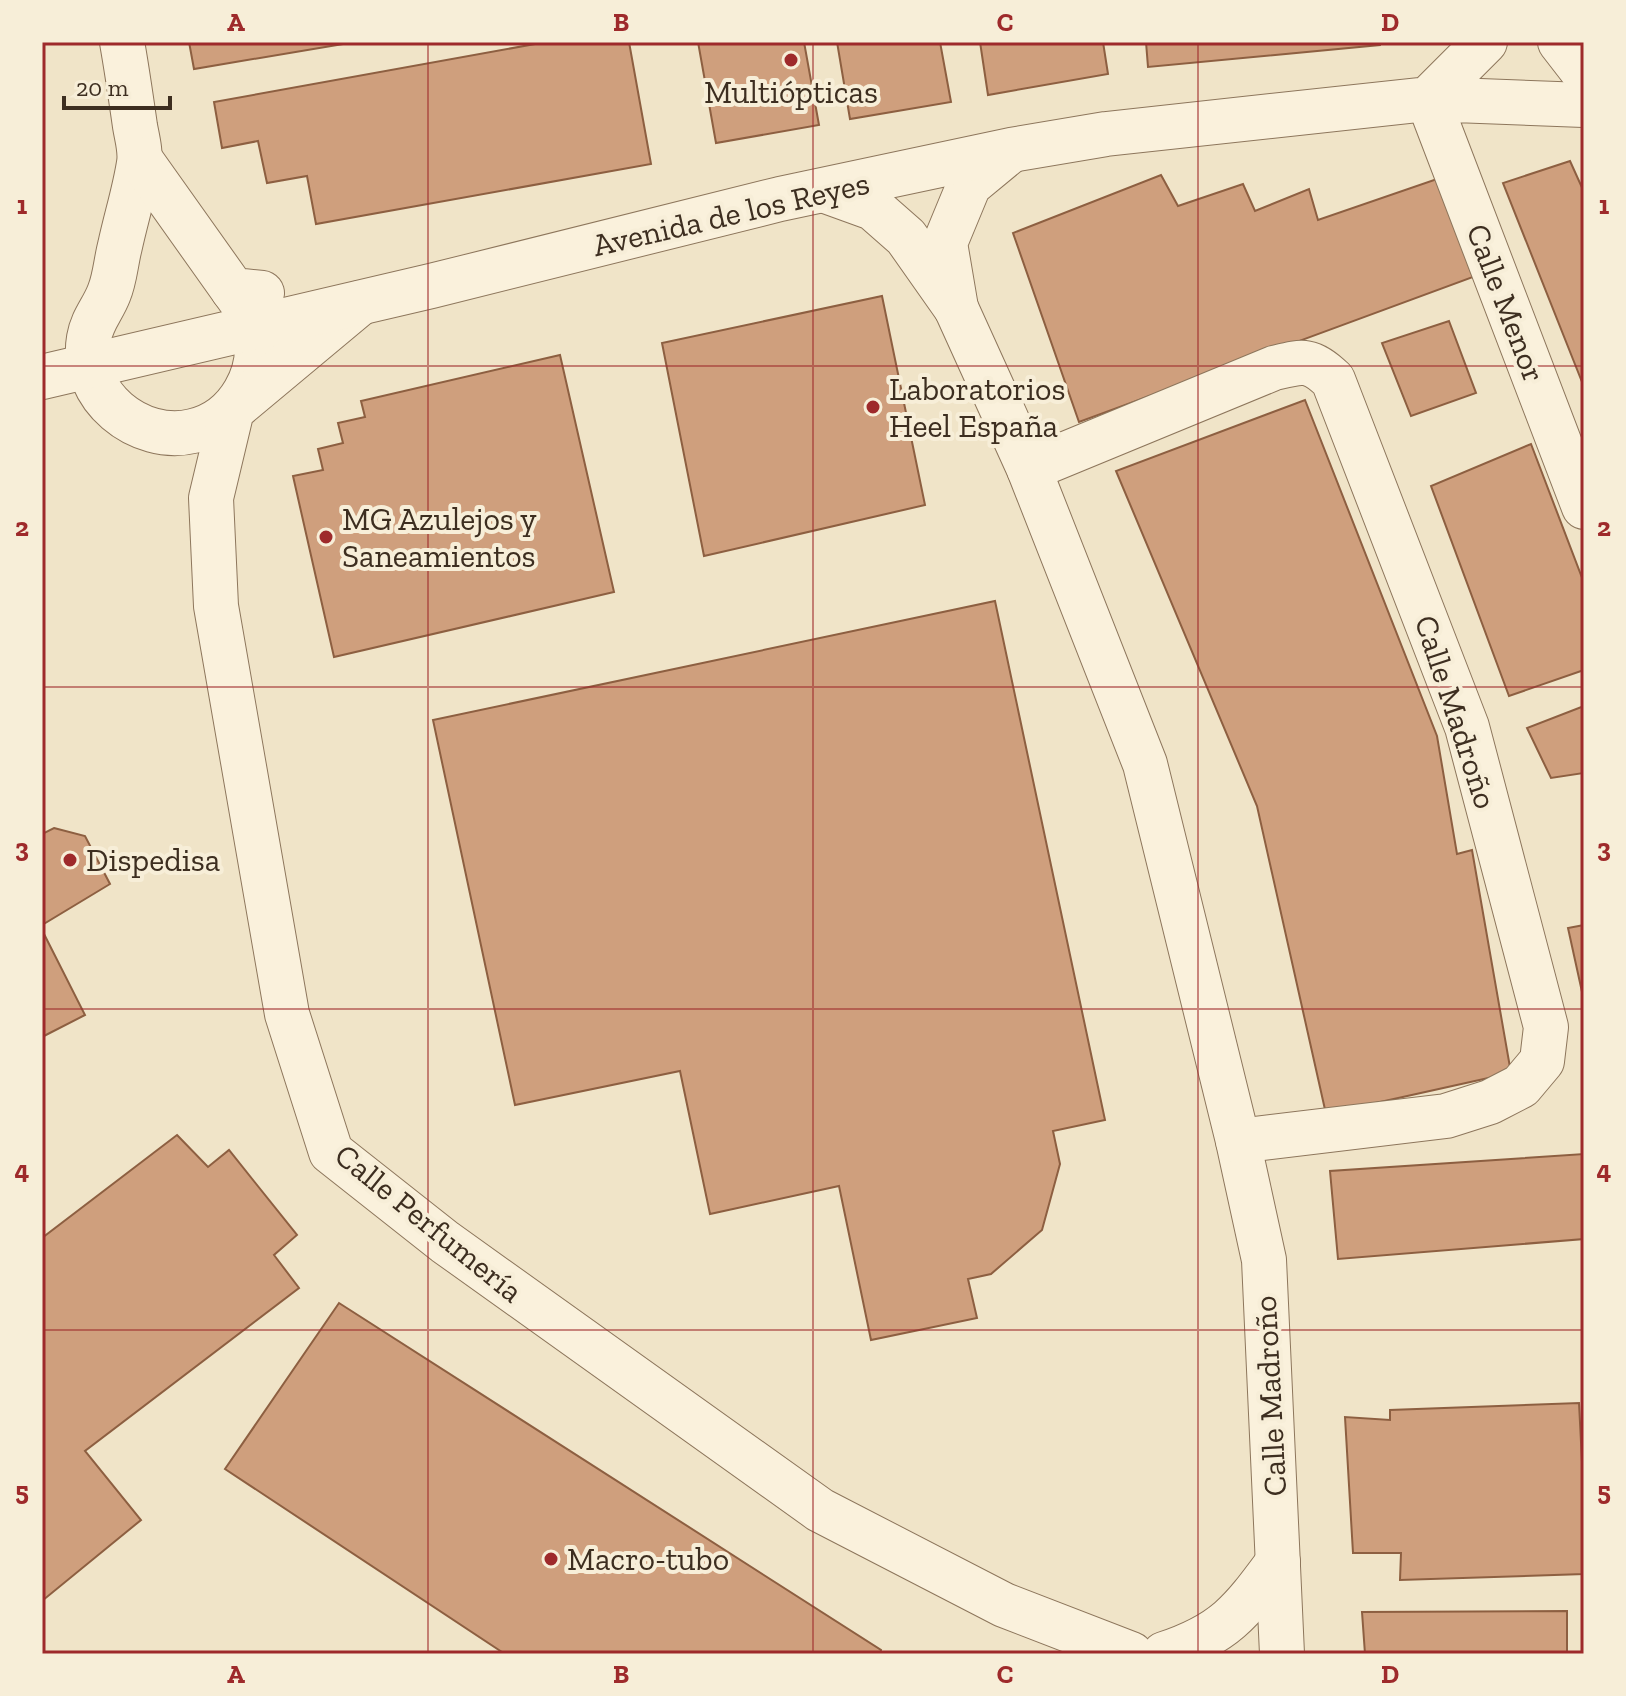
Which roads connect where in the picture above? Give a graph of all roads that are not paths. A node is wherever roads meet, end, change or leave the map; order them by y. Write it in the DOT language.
graph roads {
  1 [pos="122,42"];
  2 [pos="1485,42"];
  3 [pos="1560,42"];
  4 [pos="1584,73"];
  5 [pos="1428,99"];
  6 [pos="1584,105"];
  7 [pos="1011,150"];
  8 [pos="140,159"];
  9 [pos="826,191"];
  10 [pos="233,290"];
  11 [pos="360,303"];
  12 [pos="956,308"];
  13 [pos="254,328"];
  14 [pos="90,366"];
  15 [pos="42,377"];
  16 [pos="42,393"];
  17 [pos="232,410"];
  18 [pos="118,414"];
  19 [pos="1029,469"];
  20 [pos="1584,507"];
  21 [pos="1238,1141"];
  22 [pos="1278,1562"];
  23 [pos="1131,1654"];
  24 [pos="1164,1654"];
  25 [pos="1282,1654"];
  1 -- 8 [label="street, Calle Perfumería"];
  2 -- 5 [label="street"];
  3 -- 4 [label="street"];
  5 -- 6 [label="street, Avenida de los Reyes"];
  5 -- 7 [label="street, Avenida de los Reyes"];
  5 -- 20 [label="street, Calle Menor"];
  7 -- 9 [label="street, Avenida de los Reyes"];
  7 -- 12 [label="street, Calle Madroño"];
  8 -- 10 [label="street, Calle Perfumería"];
  8 -- 14 [label="street, Calle Perfumería"];
  9 -- 11 [label="street, Avenida de los Reyes"];
  9 -- 12 [label="street, Calle Madroño"];
  10 -- 11 [label="street"];
  10 -- 13 [label="street, Calle Perfumería"];
  11 -- 13 [label="street, Avenida de los Reyes"];
  11 -- 17 [label="street"];
  12 -- 19 [label="street, Calle Madroño"];
  13 -- 14 [label="street, Avenida de los Reyes"];
  13 -- 17 [label="street, Calle Perfumería"];
  14 -- 15 [label="street, Avenida de los Reyes"];
  14 -- 18 [label="street, Calle Perfumería"];
  16 -- 18 [label="street"];
  17 -- 18 [label="street"];
  17 -- 23 [label="street, Calle Perfumería"];
  19 -- 21 [label="street, Calle Madroño"];
  19 -- 21 [label="street, Calle Madroño"];
  21 -- 22 [label="street, Calle Madroño"];
  22 -- 24 [label="street"];
  22 -- 25 [label="street, Calle Madroño"];
}
